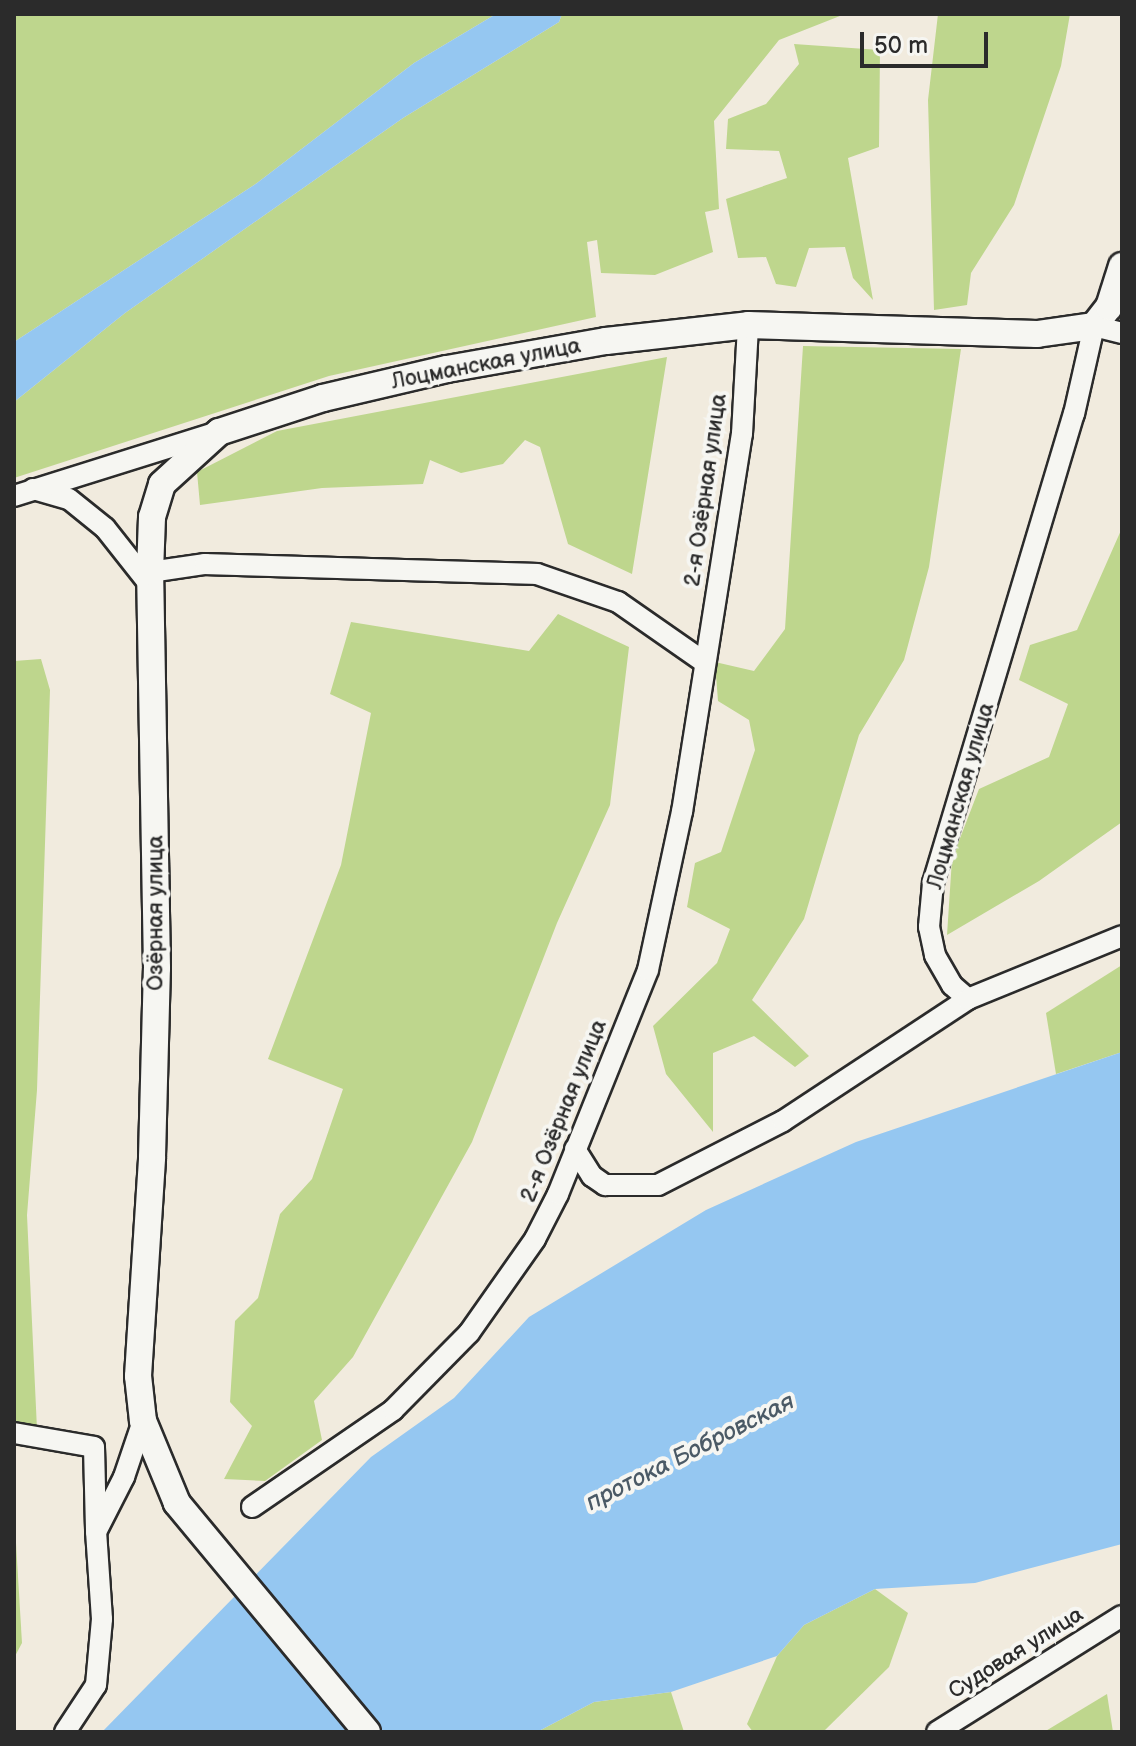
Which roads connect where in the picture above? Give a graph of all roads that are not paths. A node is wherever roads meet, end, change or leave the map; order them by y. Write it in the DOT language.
graph roads {
  1 [pos="1122,266"];
  2 [pos="748,325"];
  3 [pos="1094,326"];
  4 [pos="1122,333"];
  5 [pos="219,432"];
  6 [pos="24,492"];
  7 [pos="150,579"];
  8 [pos="704,662"];
  9 [pos="1122,936"];
  10 [pos="968,999"];
  11 [pos="575,1149"];
  12 [pos="143,1421"];
  13 [pos="14,1433"];
  14 [pos="252,1507"];
  15 [pos="96,1532"];
  16 [pos="1119,1618"];
  17 [pos="1122,1640"];
  18 [pos="65,1732"];
  19 [pos="367,1732"];
  20 [pos="937,1732"];
  1 -- 3 [label="street, Лоцманская улица"];
  2 -- 3 [label="street, Лоцманская улица"];
  2 -- 5 [label="street, Лоцманская улица"];
  2 -- 8 [label="street, 2-я Озёрная улица"];
  3 -- 4 [label="street, Лоцманская улица"];
  3 -- 10 [label="street, Лоцманская улица"];
  5 -- 6 [label="street"];
  5 -- 7 [label="street, Озёрная улица"];
  6 -- 7 [label="street"];
  7 -- 8 [label="street"];
  7 -- 12 [label="street, Озёрная улица"];
  8 -- 11 [label="street, 2-я Озёрная улица"];
  9 -- 10 [label="street"];
  10 -- 11 [label="street"];
  11 -- 14 [label="street, 2-я Озёрная улица"];
  12 -- 15 [label="street, Озёрная улица"];
  12 -- 19 [label="street, Озёрная улица"];
  13 -- 15 [label="street"];
  15 -- 18 [label="street, Озёрная улица"];
  16 -- 17 [label="street"];
  16 -- 20 [label="street, Судовая улица"];
}
